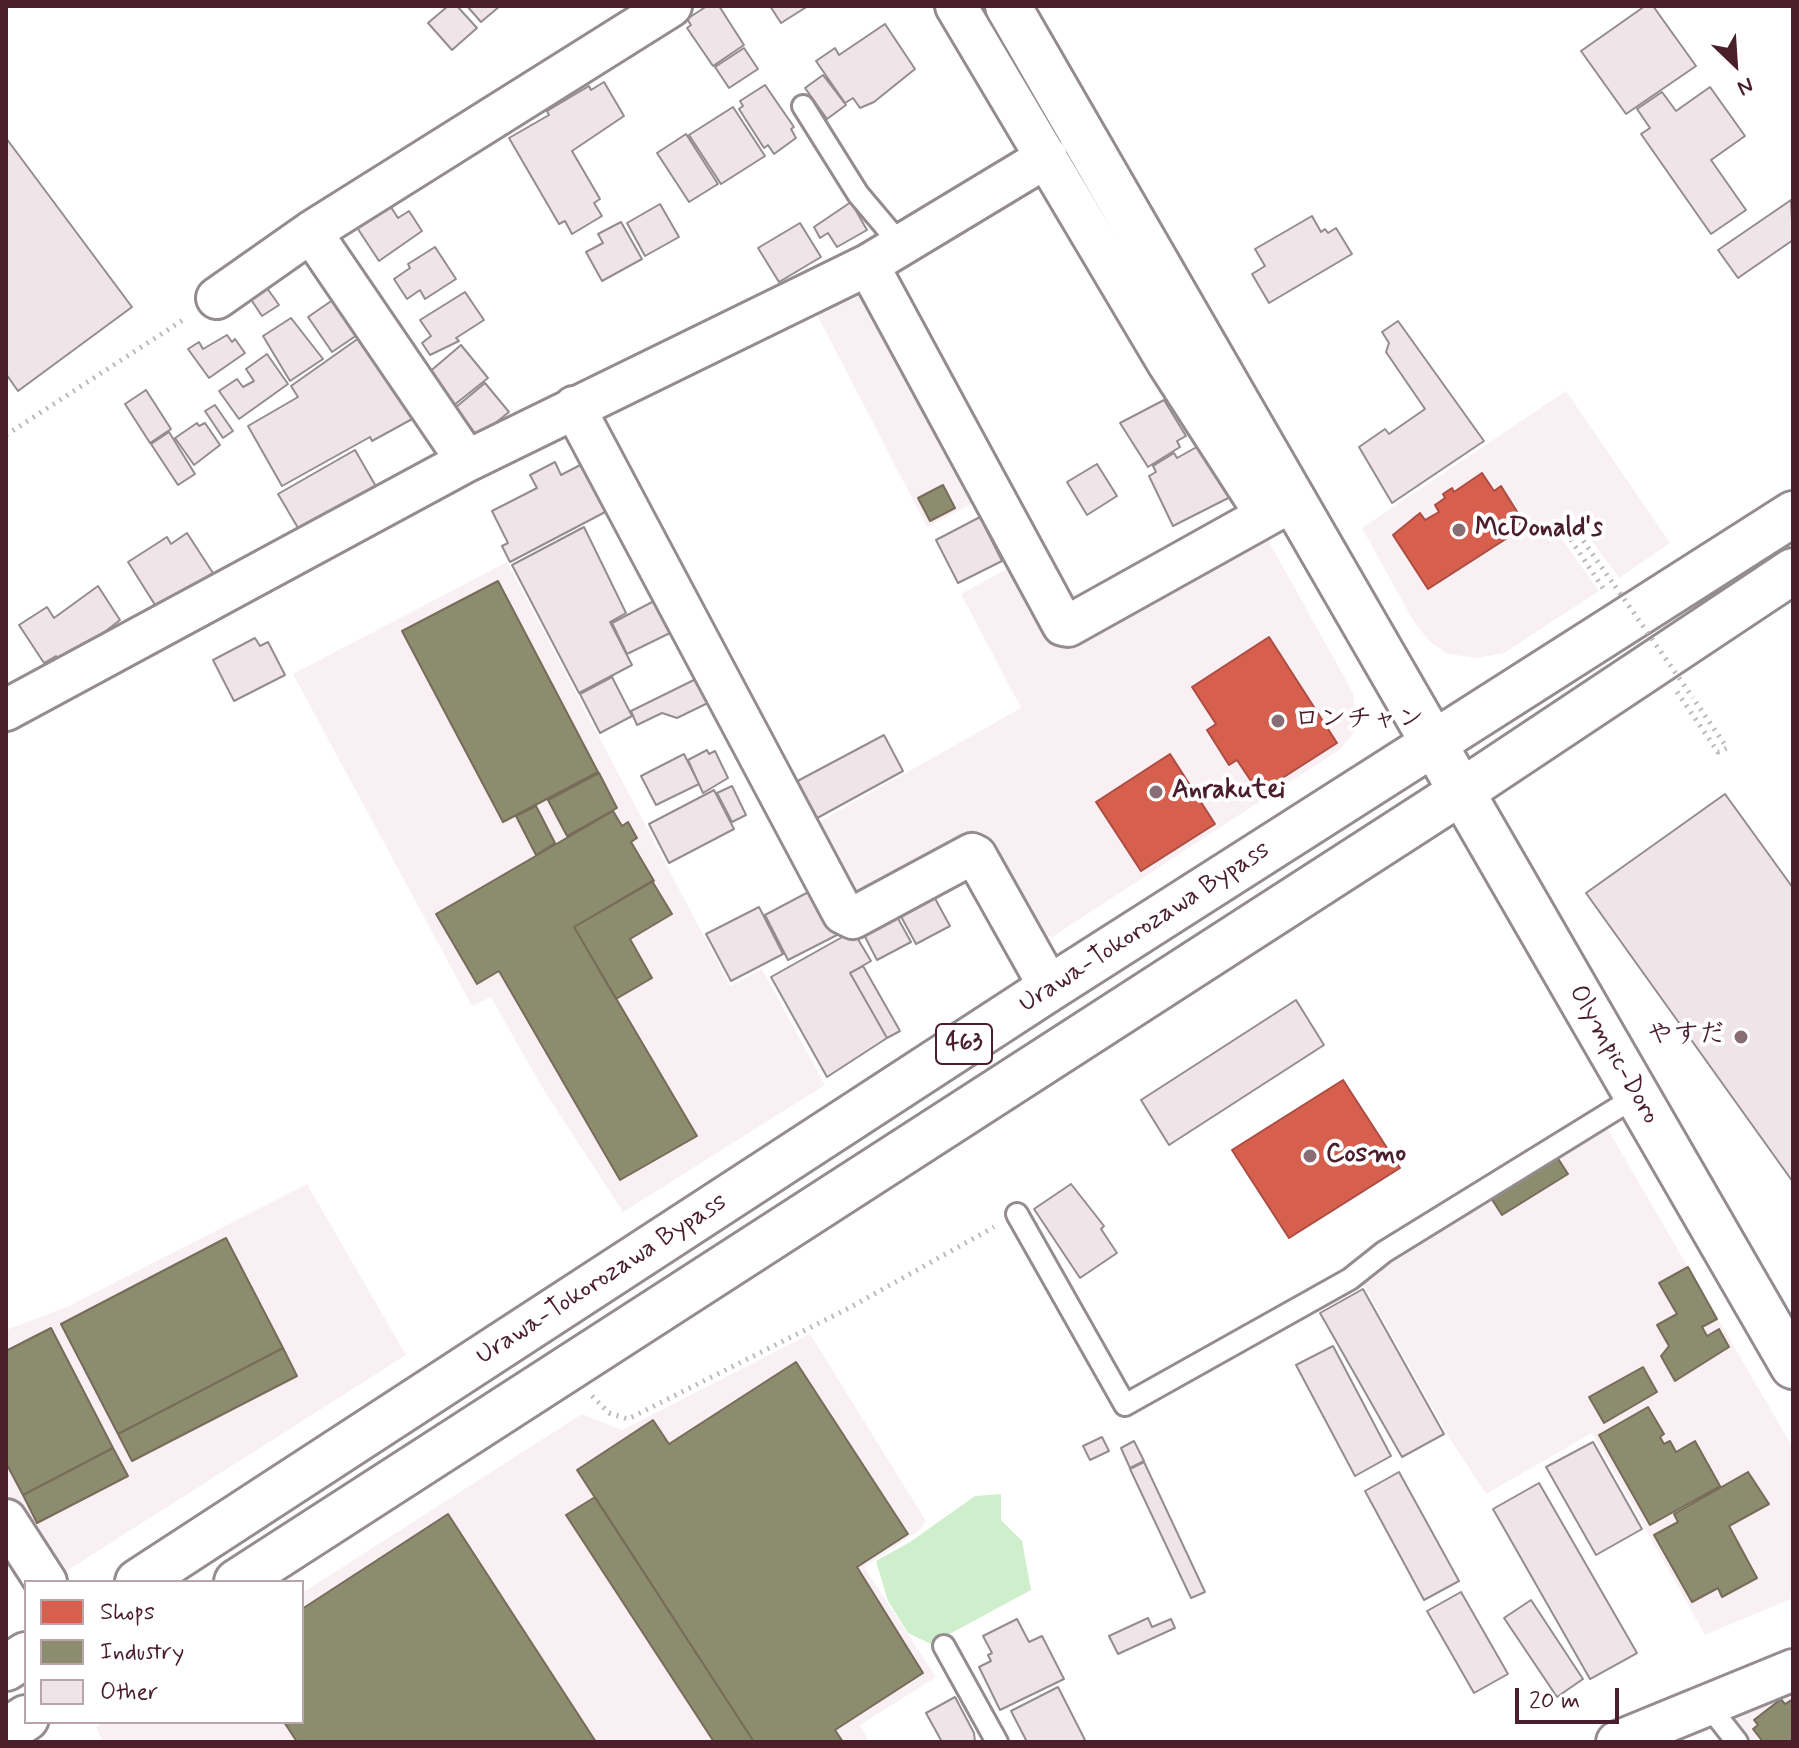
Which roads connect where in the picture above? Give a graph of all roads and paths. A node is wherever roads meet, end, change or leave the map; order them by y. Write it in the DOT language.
graph roads {
  1 [pos="671,6"];
  2 [pos="956,6"];
  3 [pos="1008,6"];
  4 [pos="803,106"];
  5 [pos="1047,157"];
  6 [pos="311,232"];
  7 [pos="884,255"];
  8 [pos="217,298"];
  9 [pos="574,407"];
  10 [pos="6,435"];
  11 [pos="467,461"];
  12 [pos="1280,507"];
  13 [pos="1793,514"];
  14 [pos="1793,571"];
  15 [pos="1609,597"];
  16 [pos="1674,687"];
  17 [pos="6,710"];
  18 [pos="1434,744"];
  19 [pos="1461,792"];
  20 [pos="1050,988"];
  21 [pos="1637,1096"];
  22 [pos="1017,1214"];
  23 [pos="1793,1366"];
  24 [pos="569,1367"];
  25 [pos="6,1520"];
  26 [pos="45,1580"];
  27 [pos="141,1580"];
  28 [pos="240,1580"];
  29 [pos="944,1646"];
  30 [pos="24,1656"];
  31 [pos="6,1668"];
  32 [pos="1793,1670"];
  33 [pos="1708,1705"];
  34 [pos="24,1719"];
  35 [pos="6,1731"];
  36 [pos="997,1742"];
  37 [pos="1617,1742"];
  38 [pos="1737,1742"];
  1 -- 6 [label="street"];
  2 -- 5 [label="street"];
  3 -- 12 [label="main road, Olympic-Doro"];
  4 -- 7 [label="lane"];
  5 -- 7 [label="street"];
  5 -- 12 [label="street"];
  6 -- 8 [label="street"];
  6 -- 11 [label="street"];
  7 -- 9 [label="street"];
  7 -- 12 [label="street"];
  8 -- 10 [label="path"];
  9 -- 11 [label="street"];
  9 -- 20 [label="street"];
  11 -- 17 [label="street"];
  12 -- 18 [label="main road, Olympic-Doro"];
  13 -- 18 [label="main road, Urawa-Tokorozawa Bypass / 463"];
  14 -- 19 [label="main road, 463"];
  15 -- 16 [label="path, bridge"];
  18 -- 19 [label="main road, Olympic-Doro"];
  18 -- 20 [label="main road, Urawa-Tokorozawa Bypass / 463"];
  19 -- 21 [label="main road, Olympic-Doro"];
  19 -- 24 [label="main road, 463"];
  20 -- 27 [label="main road, Urawa-Tokorozawa Bypass / 463"];
  21 -- 22 [label="lane"];
  21 -- 23 [label="main road, Olympic-Doro"];
  22 -- 24 [label="path"];
  24 -- 28 [label="main road, 463"];
  25 -- 26 [label="street"];
  29 -- 36 [label="lane"];
  30 -- 31 [label="main road"];
  32 -- 33 [label="street"];
  33 -- 37 [label="street"];
  33 -- 38 [label="lane"];
  34 -- 35 [label="main road"];
}
